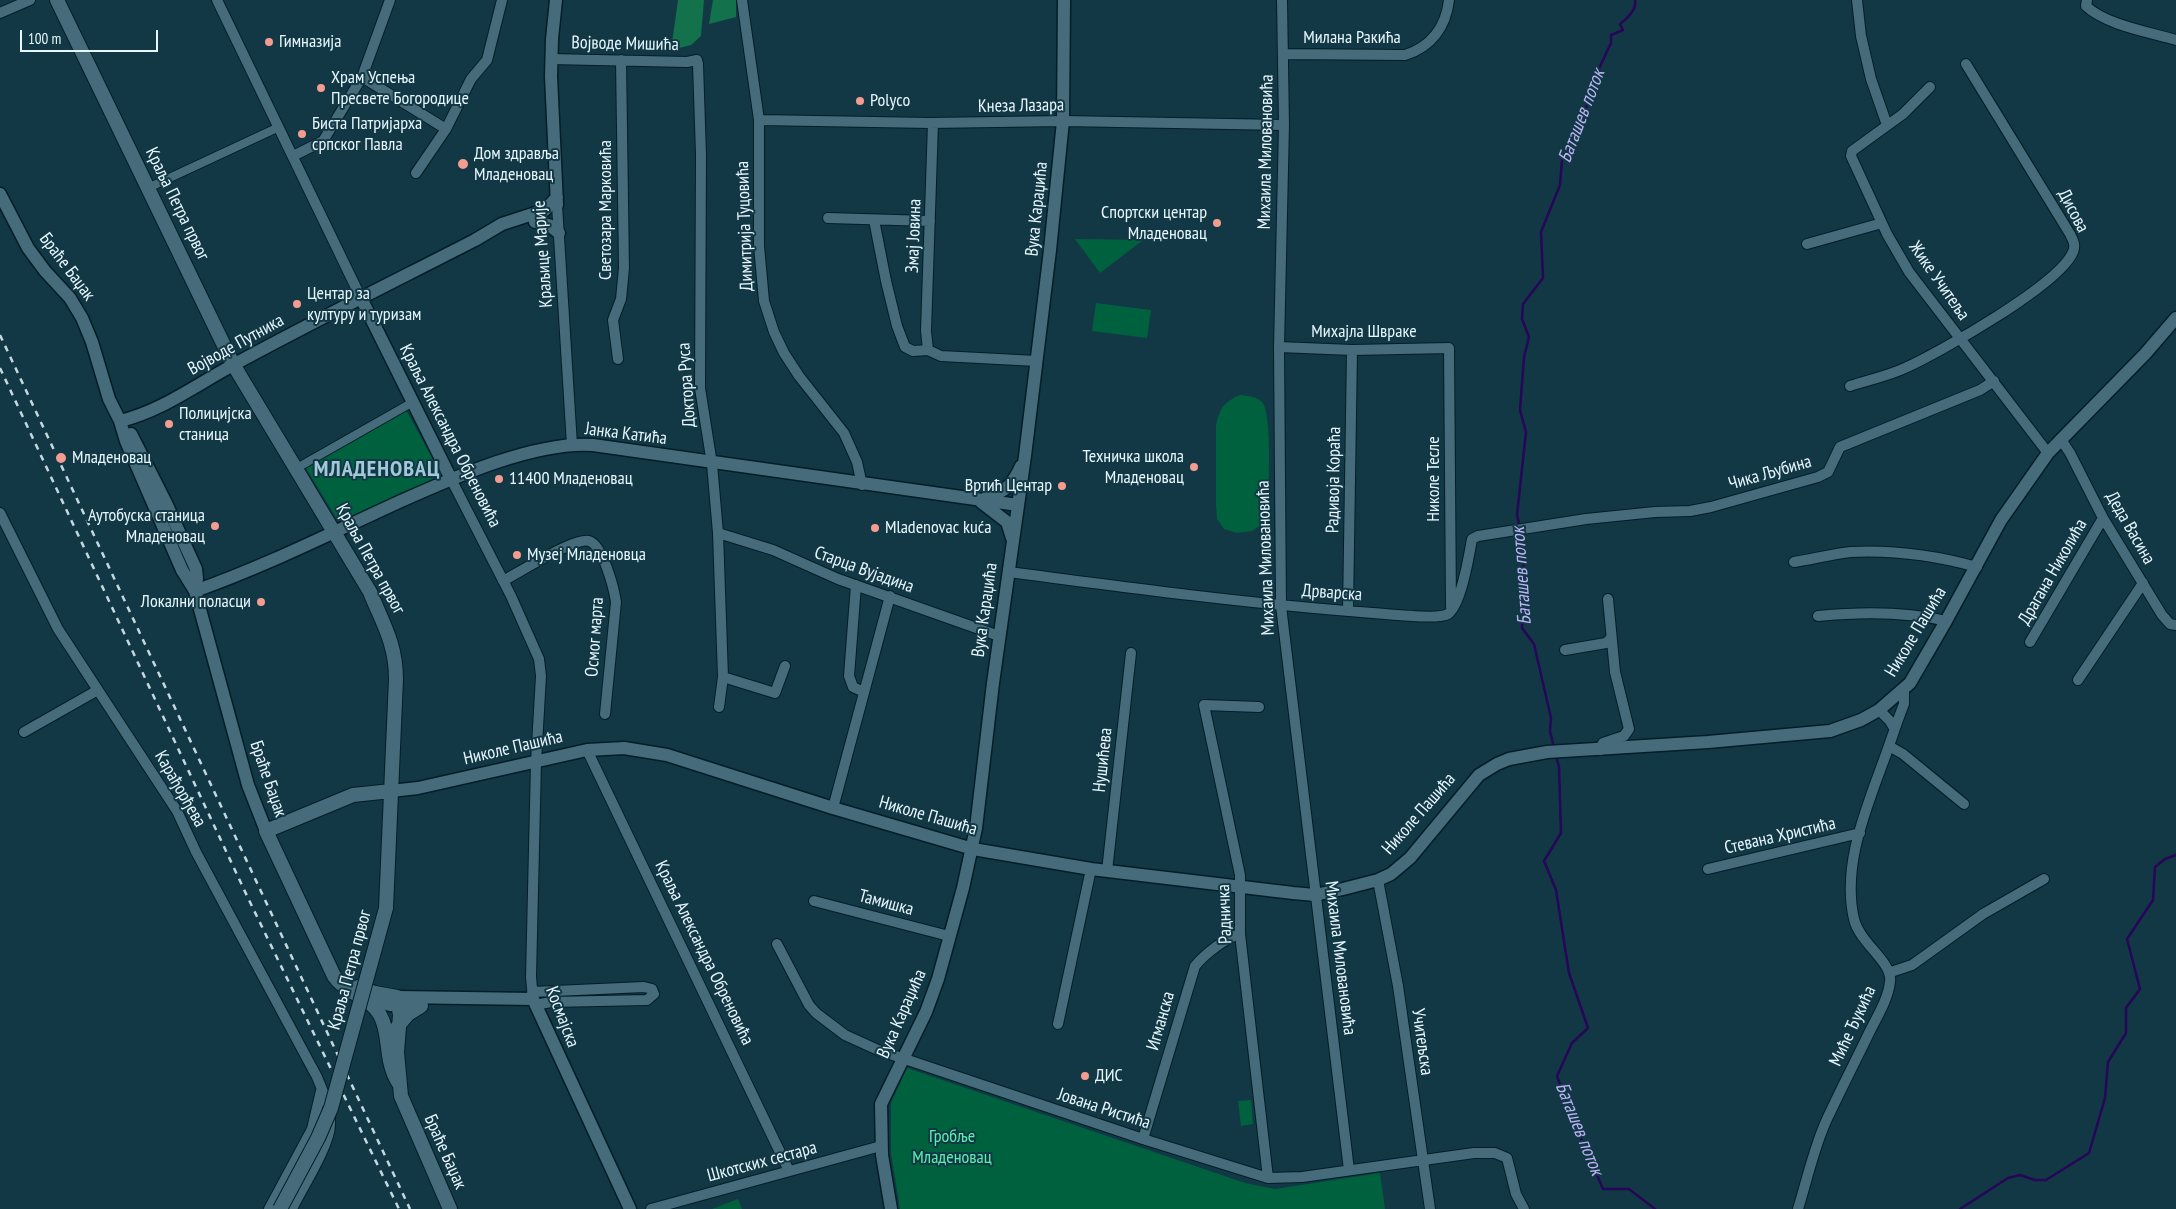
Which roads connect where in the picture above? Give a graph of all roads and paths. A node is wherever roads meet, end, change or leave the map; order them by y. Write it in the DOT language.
graph roads {
  1 [pos="30,0"];
  2 [pos="57,0"];
  3 [pos="217,0"];
  4 [pos="390,0"];
  5 [pos="502,0"];
  6 [pos="556,0"];
  7 [pos="742,0"];
  8 [pos="1064,0"];
  9 [pos="1282,0"];
  10 [pos="1449,0"];
  11 [pos="1856,0"];
  12 [pos="2087,0"];
  13 [pos="0,13"];
  14 [pos="2176,40"];
  15 [pos="1283,54"];
  16 [pos="551,59"];
  17 [pos="621,60"];
  18 [pos="697,60"];
  19 [pos="1966,64"];
  20 [pos="362,77"];
  21 [pos="1930,87"];
  22 [pos="759,120"];
  23 [pos="1062,122"];
  24 [pos="933,123"];
  25 [pos="1284,125"];
  26 [pos="1887,125"];
  27 [pos="279,127"];
  28 [pos="446,129"];
  29 [pos="293,156"];
  30 [pos="416,174"];
  31 [pos="148,188"];
  32 [pos="0,194"];
  33 [pos="557,201"];
  34 [pos="828,218"];
  35 [pos="874,220"];
  36 [pos="535,222"];
  37 [pos="930,222"];
  38 [pos="1882,223"];
  39 [pos="559,233"];
  40 [pos="475,240"];
  41 [pos="1807,244"];
  42 [pos="361,298"];
  43 [pos="2174,325"];
  44 [pos="1960,339"];
  45 [pos="1279,347"];
  46 [pos="1449,348"];
  47 [pos="928,350"];
  48 [pos="1352,350"];
  49 [pos="618,359"];
  50 [pos="1037,361"];
  51 [pos="233,364"];
  52 [pos="1994,381"];
  53 [pos="1850,386"];
  54 [pos="413,402"];
  55 [pos="120,422"];
  56 [pos="2062,441"];
  57 [pos="572,445"];
  58 [pos="2048,453"];
  59 [pos="1025,456"];
  60 [pos="712,464"];
  61 [pos="296,468"];
  62 [pos="451,479"];
  63 [pos="862,484"];
  64 [pos="979,500"];
  65 [pos="1018,506"];
  66 [pos="0,513"];
  67 [pos="2103,518"];
  68 [pos="3,526"];
  69 [pos="334,531"];
  70 [pos="718,534"];
  71 [pos="1013,540"];
  72 [pos="1794,562"];
  73 [pos="1977,567"];
  74 [pos="1009,572"];
  75 [pos="503,581"];
  76 [pos="2143,583"];
  77 [pos="856,585"];
  78 [pos="195,591"];
  79 [pos="890,596"];
  80 [pos="1608,599"];
  81 [pos="1281,606"];
  82 [pos="1451,610"];
  83 [pos="1348,611"];
  84 [pos="1818,616"];
  85 [pos="1946,621"];
  86 [pos="2176,625"];
  87 [pos="999,636"];
  88 [pos="1611,638"];
  89 [pos="2030,642"];
  90 [pos="1565,650"];
  91 [pos="1131,653"];
  92 [pos="784,666"];
  93 [pos="723,677"];
  94 [pos="2078,680"];
  95 [pos="98,690"];
  96 [pos="1904,690"];
  97 [pos="864,692"];
  98 [pos="719,707"];
  99 [pos="1259,707"];
  100 [pos="1879,710"];
  101 [pos="605,714"];
  102 [pos="1894,728"];
  103 [pos="24,732"];
  104 [pos="1889,746"];
  105 [pos="587,750"];
  106 [pos="1600,750"];
  107 [pos="536,762"];
  108 [pos="391,791"];
  109 [pos="1964,804"];
  110 [pos="832,808"];
  111 [pos="266,831"];
  112 [pos="1860,833"];
  113 [pos="973,849"];
  114 [pos="1091,868"];
  115 [pos="1708,869"];
  116 [pos="1107,871"];
  117 [pos="2044,879"];
  118 [pos="1378,880"];
  119 [pos="1240,888"];
  120 [pos="1315,895"];
  121 [pos="814,901"];
  122 [pos="1240,934"];
  123 [pos="949,936"];
  124 [pos="777,944"];
  125 [pos="332,970"];
  126 [pos="1891,972"];
  127 [pos="367,999"];
  128 [pos="474,999"];
  129 [pos="533,999"];
  130 [pos="395,1003"];
  131 [pos="421,1006"];
  132 [pos="1058,1024"];
  133 [pos="392,1027"];
  134 [pos="902,1059"];
  135 [pos="321,1088"];
  136 [pos="1143,1140"];
  137 [pos="881,1146"];
  138 [pos="1423,1161"];
  139 [pos="1349,1170"];
  140 [pos="789,1171"];
  141 [pos="1268,1178"];
  142 [pos="269,1209"];
  143 [pos="280,1209"];
  144 [pos="292,1209"];
  145 [pos="450,1209"];
  146 [pos="630,1209"];
  147 [pos="651,1209"];
  148 [pos="891,1209"];
  149 [pos="1430,1209"];
  150 [pos="1524,1209"];
  151 [pos="1798,1209"];
  1 -- 13 [label="street"];
  2 -- 31 [label="main road, Краља Петра првог"];
  3 -- 27 [label="street, Краља Александра Обреновића"];
  4 -- 20 [label="street"];
  5 -- 28 [label="street"];
  6 -- 16 [label="street, Краљице Марије"];
  7 -- 22 [label="street, Димитрија Туцовића"];
  8 -- 23 [label="street, Вука Караџића"];
  9 -- 15 [label="street, Михаила Миловановића"];
  10 -- 15 [label="street, Милана Ракића"];
  11 -- 26 [label="street"];
  12 -- 14 [label="street"];
  15 -- 25 [label="street, Михаила Миловановића"];
  16 -- 17 [label="street, Војводе Мишића"];
  16 -- 33 [label="street, Краљице Марије"];
  17 -- 18 [label="street, Војводе Мишића"];
  17 -- 49 [label="street, Светозара Марковића"];
  18 -- 60 [label="street, Доктора Руса"];
  19 -- 44 [label="street, Дисова"];
  20 -- 28 [label="street"];
  20 -- 29 [label="street"];
  21 -- 26 [label="street, Жике Учитеља"];
  22 -- 24 [label="street, Кнеза Лазара"];
  22 -- 63 [label="street, Димитрија Туцовића"];
  23 -- 24 [label="street, Кнеза Лазара"];
  23 -- 25 [label="street, Кнеза Лазара"];
  23 -- 50 [label="street, Вука Караџића"];
  24 -- 37 [label="street, Змај Јовина"];
  25 -- 45 [label="street, Михаила Миловановића"];
  26 -- 38 [label="street, Жике Учитеља"];
  27 -- 29 [label="street, Краља Александра Обреновића"];
  27 -- 31 [label="street"];
  28 -- 30 [label="street"];
  29 -- 42 [label="street, Краља Александра Обреновића"];
  31 -- 51 [label="main road, Краља Петра првог"];
  32 -- 55 [label="street, Браће Баџак"];
  33 -- 36 [label="street, Војводе Путника"];
  33 -- 39 [label="street, Краљице Марије"];
  33 -- 40 [label="street, Војводе Путника"];
  34 -- 35 [label="street"];
  35 -- 37 [label="street"];
  35 -- 47 [label="street"];
  36 -- 39 [label="street"];
  36 -- 40 [label="street, Војводе Путника"];
  37 -- 47 [label="street, Змај Јовина"];
  38 -- 41 [label="street"];
  38 -- 44 [label="street, Жике Учитеља"];
  39 -- 57 [label="street, Краљице Марије"];
  40 -- 42 [label="street, Војводе Путника"];
  42 -- 51 [label="street, Војводе Путника"];
  42 -- 54 [label="street, Краља Александра Обреновића"];
  43 -- 56 [label="street, Николе Пашића"];
  44 -- 52 [label="street, Жике Учитеља"];
  44 -- 53 [label="street"];
  45 -- 48 [label="street, Михајла Швраке"];
  45 -- 81 [label="street, Михаила Миловановића"];
  46 -- 48 [label="street, Михајла Швраке"];
  46 -- 82 [label="street, Николе Тесле"];
  47 -- 50 [label="street"];
  48 -- 83 [label="street, Радивоја Кораћа"];
  50 -- 59 [label="street, Вука Караџића"];
  51 -- 55 [label="street, Војводе Путника"];
  51 -- 61 [label="main road, Краља Петра првог"];
  52 -- 58 [label="street, Жике Учитеља"];
  52 -- 82 [label="street, Чика Љубина"];
  54 -- 61 [label="street"];
  54 -- 62 [label="street, Краља Александра Обреновића"];
  55 -- 78 [label="street, Браће Баџак"];
  56 -- 58 [label="street, Николе Пашића"];
  56 -- 67 [label="street, Деда Васина"];
  57 -- 60 [label="street, Јанка Катића"];
  57 -- 62 [label="street, Јанка Катића"];
  58 -- 73 [label="street, Николе Пашића"];
  59 -- 64 [label="street"];
  59 -- 65 [label="street, Вука Караџића"];
  60 -- 63 [label="street, Јанка Катића"];
  60 -- 70 [label="street, Доктора Руса"];
  61 -- 69 [label="main road, Краља Петра првог"];
  62 -- 69 [label="street, Јанка Катића"];
  62 -- 75 [label="street, Краља Александра Обреновића"];
  63 -- 64 [label="street, Јанка Катића"];
  64 -- 65 [label="street, Јанка Катића"];
  64 -- 71 [label="street"];
  65 -- 71 [label="street, Вука Караџића"];
  66 -- 68 [label="street, Карађорђева"];
  67 -- 76 [label="street, Деда Васина"];
  67 -- 89 [label="street, Драгана Николића"];
  68 -- 95 [label="street, Карађорђева"];
  69 -- 78 [label="street, Јанка Катића"];
  69 -- 108 [label="main road, Краља Петра првог"];
  70 -- 77 [label="street, Старца Вујадина"];
  70 -- 93 [label="street, Доктора Руса"];
  71 -- 74 [label="street, Вука Караџића"];
  72 -- 73 [label="street"];
  73 -- 85 [label="street, Николе Пашића"];
  74 -- 81 [label="street, Дрварска"];
  74 -- 87 [label="street, Вука Караџића"];
  75 -- 101 [label="street, Осмог марта"];
  75 -- 107 [label="street, Краља Александра Обреновића"];
  76 -- 86 [label="street, Деда Васина"];
  76 -- 94 [label="street"];
  77 -- 79 [label="street, Старца Вујадина"];
  77 -- 97 [label="street"];
  78 -- 111 [label="street, Браће Баџак"];
  79 -- 87 [label="street, Старца Вујадина"];
  79 -- 97 [label="street"];
  80 -- 88 [label="street"];
  81 -- 83 [label="street, Дрварска"];
  81 -- 120 [label="street, Михаила Миловановића"];
  82 -- 83 [label="street, Дрварска"];
  84 -- 85 [label="street"];
  85 -- 96 [label="street, Николе Пашића"];
  87 -- 113 [label="street, Вука Караџића"];
  88 -- 90 [label="street"];
  88 -- 106 [label="street"];
  91 -- 116 [label="street, Нушићева"];
  92 -- 93 [label="street"];
  93 -- 98 [label="street, Доктора Руса"];
  95 -- 103 [label="street"];
  95 -- 135 [label="street, Карађорђева"];
  96 -- 100 [label="street, Николе Пашића"];
  96 -- 102 [label="street, Миће Ђукића"];
  97 -- 110 [label="street"];
  99 -- 119 [label="street, Радничка"];
  100 -- 102 [label="street"];
  100 -- 106 [label="street, Николе Пашића"];
  102 -- 104 [label="street, Миће Ђукића"];
  104 -- 109 [label="street"];
  104 -- 112 [label="street, Миће Ђукића"];
  105 -- 107 [label="street, Николе Пашића"];
  105 -- 110 [label="street, Николе Пашића"];
  105 -- 140 [label="street, Краља Александра Обреновића"];
  106 -- 118 [label="street, Николе Пашића"];
  107 -- 108 [label="street, Николе Пашића"];
  107 -- 129 [label="street, Космајска"];
  108 -- 111 [label="main road, Николе Пашића"];
  108 -- 143 [label="main road, Краља Петра првог, bridge"];
  110 -- 113 [label="street, Николе Пашића"];
  111 -- 125 [label="main road, Браће Баџак"];
  112 -- 115 [label="street, Стевана Христића"];
  112 -- 126 [label="street, Миће Ђукића"];
  113 -- 114 [label="street, Николе Пашића"];
  113 -- 123 [label="street, Вука Караџића"];
  114 -- 116 [label="street, Николе Пашића"];
  114 -- 132 [label="street"];
  116 -- 119 [label="street, Николе Пашића"];
  117 -- 126 [label="street"];
  118 -- 120 [label="street, Николе Пашића"];
  118 -- 138 [label="street, Учитељска"];
  119 -- 120 [label="street, Николе Пашића"];
  119 -- 122 [label="street, Радничка"];
  120 -- 139 [label="street, Михаила Миловановића"];
  121 -- 123 [label="street, Тамишка"];
  122 -- 136 [label="street, Игманска"];
  122 -- 141 [label="street, Радничка"];
  123 -- 134 [label="street, Вука Караџића"];
  124 -- 134 [label="street, Јована Ристића"];
  125 -- 127 [label="main road, Браће Баџак"];
  125 -- 130 [label="main road"];
  126 -- 151 [label="street, Миће Ђукића"];
  127 -- 130 [label="street"];
  127 -- 133 [label="main road, Браће Баџак"];
  128 -- 129 [label="street"];
  128 -- 130 [label="street"];
  128 -- 131 [label="street"];
  129 -- 129 [label="street"];
  129 -- 146 [label="street, Космајска"];
  130 -- 131 [label="street"];
  130 -- 133 [label="main road"];
  131 -- 133 [label="main road"];
  133 -- 145 [label="main road, Браће Баџак"];
  134 -- 136 [label="street, Јована Ристића"];
  134 -- 137 [label="street, Вука Караџића"];
  135 -- 142 [label="street"];
  135 -- 144 [label="street, Карађорђева"];
  136 -- 141 [label="street, Јована Ристића"];
  137 -- 140 [label="street, Шкотских сестара"];
  137 -- 148 [label="street, Вука Караџића"];
  138 -- 139 [label="street, Јована Ристића"];
  138 -- 149 [label="street, Учитељска"];
  138 -- 150 [label="street, Јована Ристића"];
  139 -- 141 [label="street, Јована Ристића"];
  140 -- 147 [label="street, Шкотских сестара"];
}
